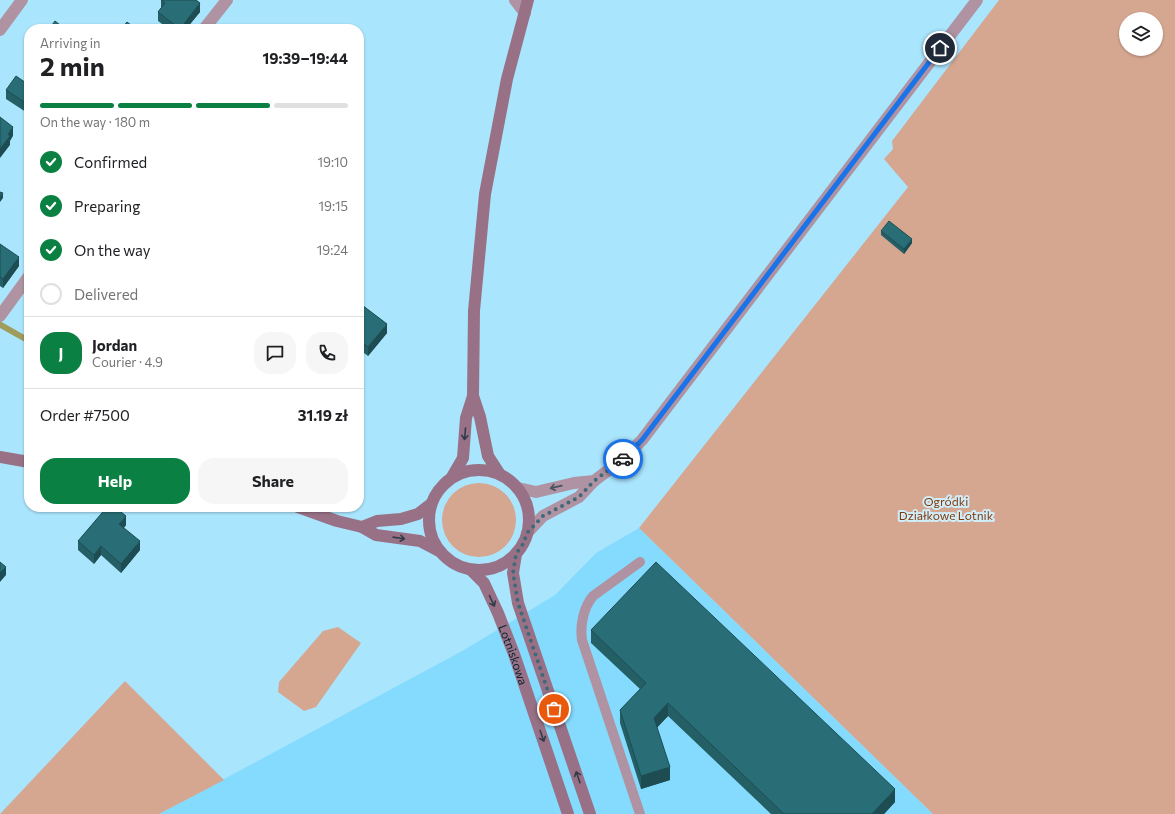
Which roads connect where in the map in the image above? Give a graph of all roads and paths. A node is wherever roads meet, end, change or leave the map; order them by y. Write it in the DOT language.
graph roads {
  1 [pos="22,0"];
  2 [pos="227,0"];
  3 [pos="515,0"];
  4 [pos="528,0"];
  5 [pos="977,0"];
  6 [pos="525,13"];
  7 [pos="208,24"];
  8 [pos="0,30"];
  9 [pos="24,283"];
  10 [pos="0,316"];
  11 [pos="473,396"];
  12 [pos="0,457"];
  13 [pos="24,461"];
  14 [pos="499,473"];
  15 [pos="452,477"];
  16 [pos="594,481"];
  17 [pos="518,488"];
  18 [pos="431,504"];
  19 [pos="312,512"];
  20 [pos="362,527"];
  21 [pos="527,533"];
  22 [pos="439,551"];
  23 [pos="516,554"];
  24 [pos="640,562"];
  25 [pos="471,570"];
  26 [pos="568,814"];
  27 [pos="590,814"];
  28 [pos="640,814"];
  1 -- 8 [label="street"];
  2 -- 7 [label="street"];
  3 -- 6 [label="street"];
  4 -- 6 [label="main road"];
  5 -- 16 [label="street"];
  6 -- 11 [label="main road"];
  9 -- 10 [label="street"];
  11 -- 14 [label="main road"];
  11 -- 15 [label="main road, one-way"];
  12 -- 13 [label="main road"];
  14 -- 15 [label="main road"];
  14 -- 17 [label="main road"];
  15 -- 18 [label="main road"];
  16 -- 17 [label="street, one-way"];
  16 -- 21 [label="street"];
  17 -- 21 [label="main road"];
  18 -- 20 [label="main road"];
  18 -- 22 [label="main road"];
  19 -- 20 [label="main road"];
  20 -- 22 [label="main road, one-way"];
  21 -- 23 [label="main road"];
  22 -- 25 [label="main road"];
  23 -- 25 [label="main road"];
  27 -- 23 [label="main road, Lotniskowa, one-way"];
  24 -- 28 [label="lane"];
  25 -- 26 [label="main road, Lotniskowa, one-way"];
}
